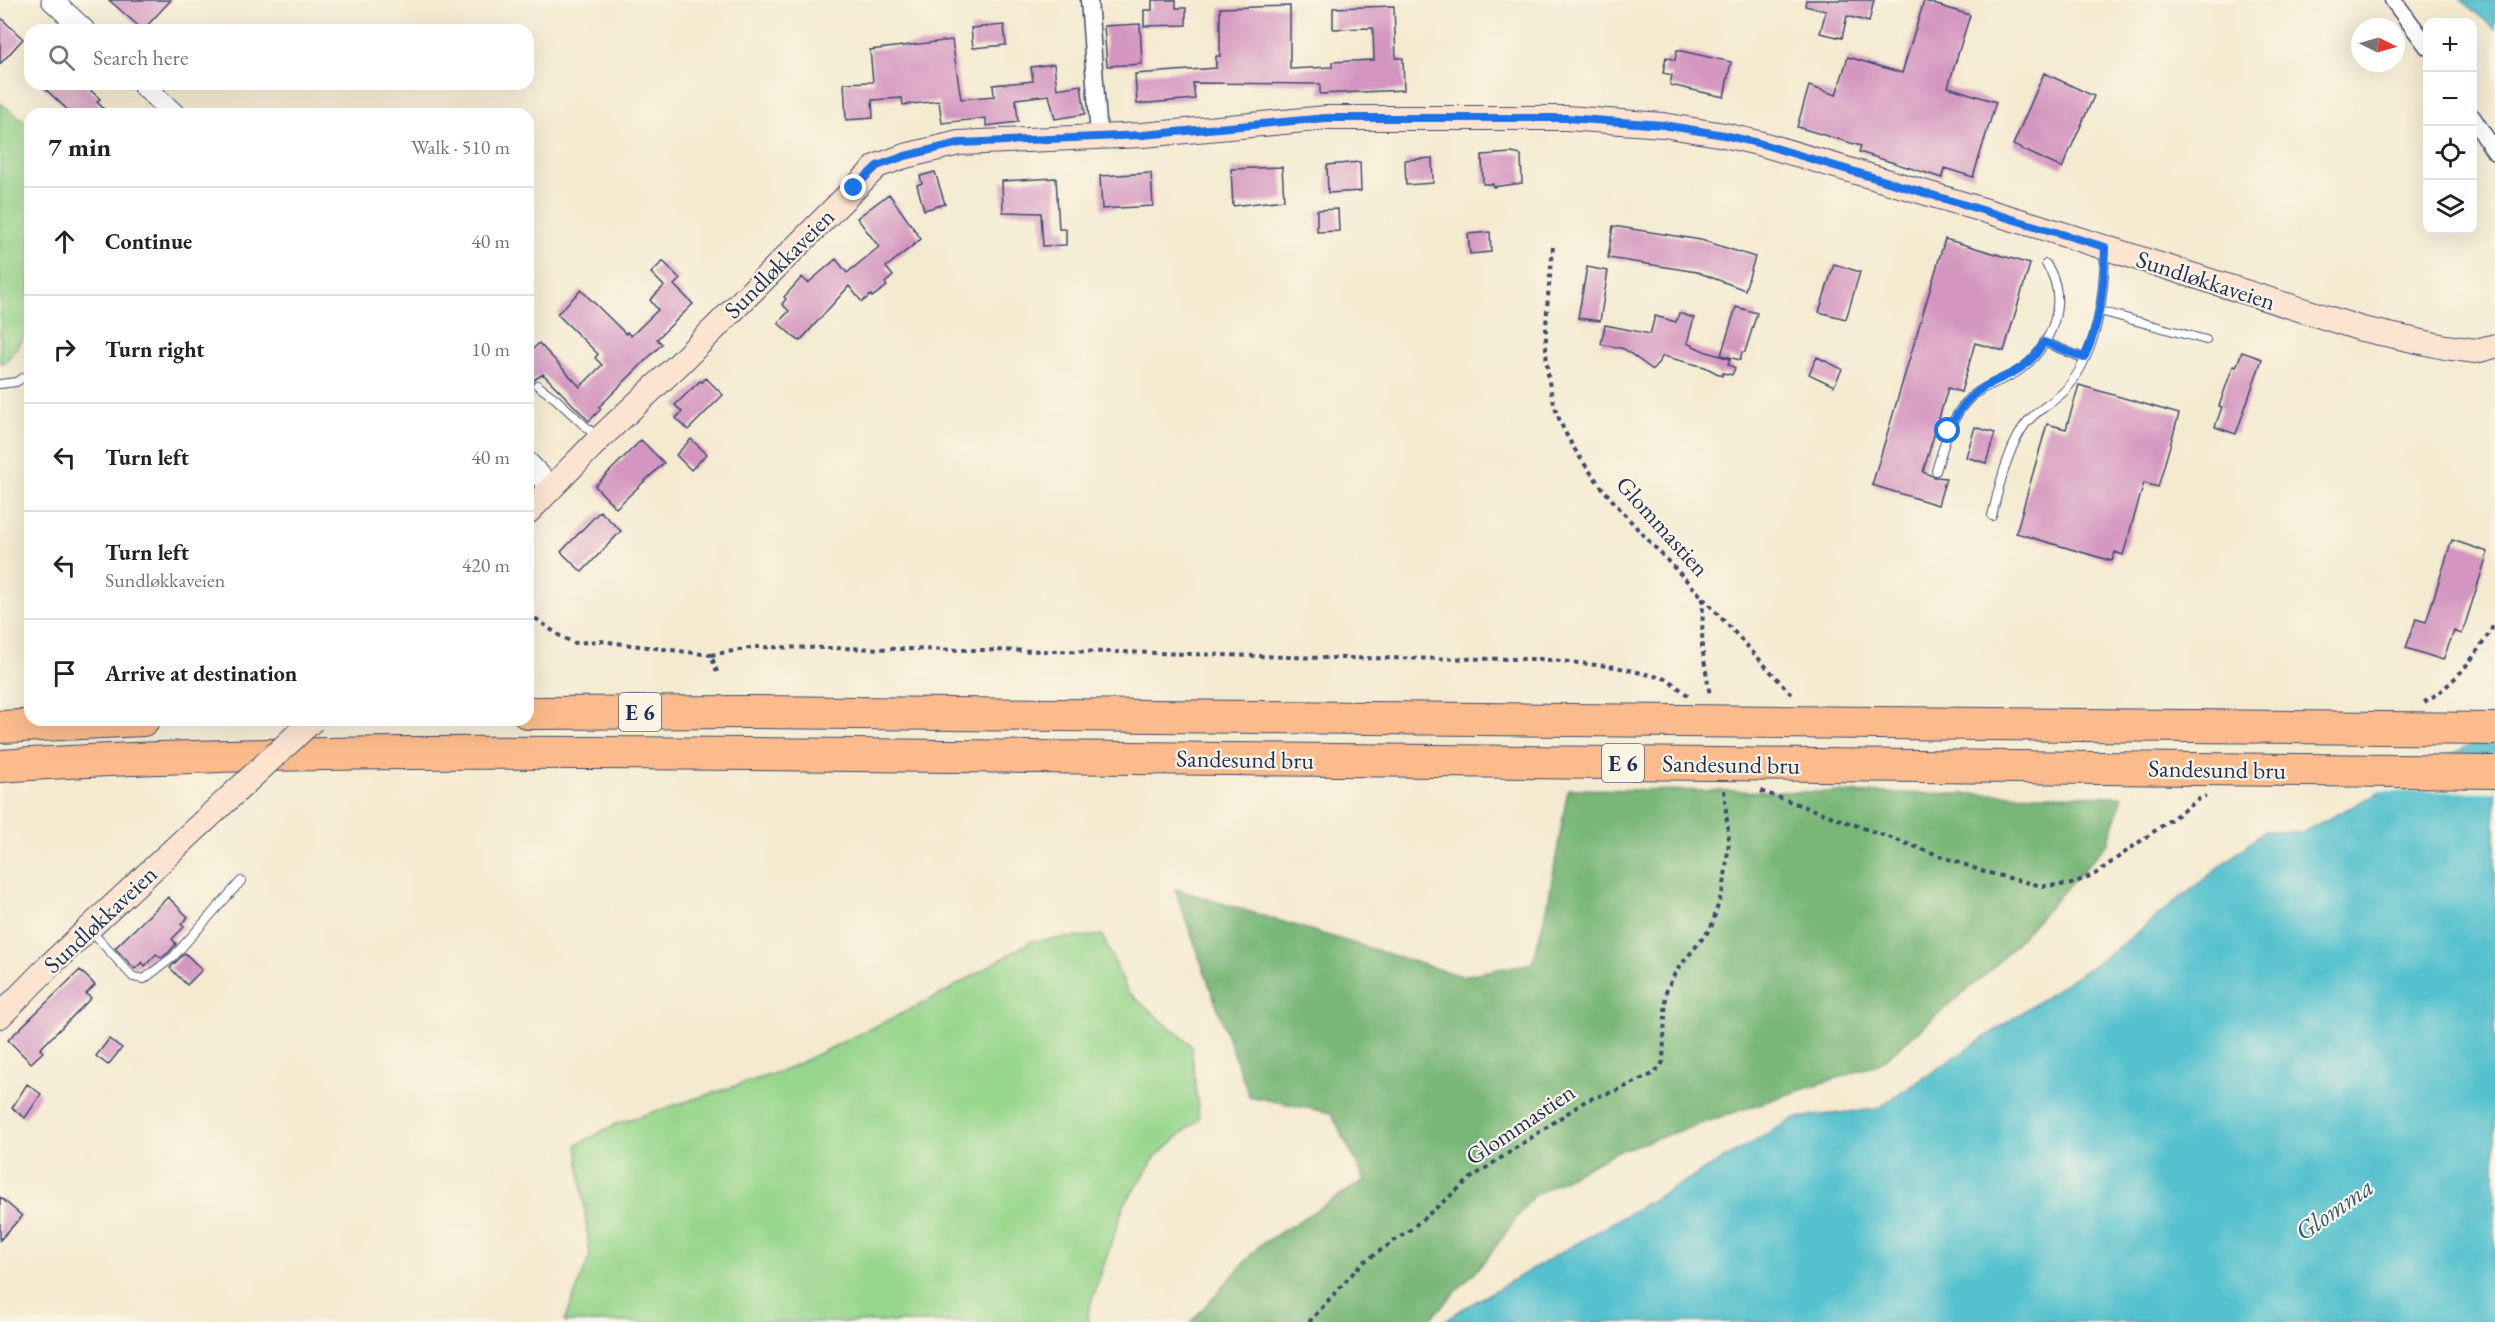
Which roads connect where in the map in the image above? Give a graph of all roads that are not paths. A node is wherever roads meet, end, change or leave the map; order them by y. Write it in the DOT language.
graph roads {
  1 [pos="52,0"];
  2 [pos="1089,0"];
  3 [pos="2393,0"];
  4 [pos="78,24"];
  5 [pos="2423,41"];
  6 [pos="148,90"];
  7 [pos="168,108"];
  8 [pos="2477,125"];
  9 [pos="1099,137"];
  10 [pos="2495,152"];
  11 [pos="2105,247"];
  12 [pos="2046,264"];
  13 [pos="2100,312"];
  14 [pos="2206,340"];
  15 [pos="2044,342"];
  16 [pos="2495,346"];
  17 [pos="2084,358"];
  18 [pos="24,377"];
  19 [pos="0,384"];
  20 [pos="537,385"];
  21 [pos="599,439"];
  22 [pos="534,470"];
  23 [pos="1936,471"];
  24 [pos="550,487"];
  25 [pos="534,505"];
  26 [pos="1992,516"];
  27 [pos="534,713"];
  28 [pos="24,726"];
  29 [pos="307,726"];
  30 [pos="0,727"];
  31 [pos="2495,729"];
  32 [pos="0,766"];
  33 [pos="2495,772"];
  34 [pos="241,881"];
  35 [pos="89,928"];
  36 [pos="0,1016"];
  1 -- 4 [label="street"];
  2 -- 9 [label="street"];
  3 -- 5 [label="street"];
  6 -- 7 [label="street"];
  8 -- 10 [label="street"];
  9 -- 11 [label="main road, Sundløkkaveien"];
  9 -- 21 [label="main road, Sundløkkaveien"];
  11 -- 13 [label="lane"];
  11 -- 16 [label="main road, Sundløkkaveien"];
  12 -- 15 [label="lane"];
  13 -- 14 [label="lane"];
  13 -- 17 [label="lane"];
  15 -- 17 [label="lane"];
  15 -- 23 [label="lane"];
  17 -- 26 [label="lane"];
  18 -- 19 [label="lane"];
  20 -- 21 [label="lane"];
  21 -- 24 [label="main road, Sundløkkaveien"];
  22 -- 24 [label="street"];
  24 -- 25 [label="main road, Sundløkkaveien"];
  27 -- 31 [label="highway, Sandesund bru / E 6, bridge"];
  28 -- 30 [label="highway"];
  29 -- 35 [label="main road, Sundløkkaveien, bridge"];
  32 -- 33 [label="highway, Sandesund bru / E 6, bridge"];
  34 -- 35 [label="lane"];
  35 -- 36 [label="main road, Sundløkkaveien"];
}
